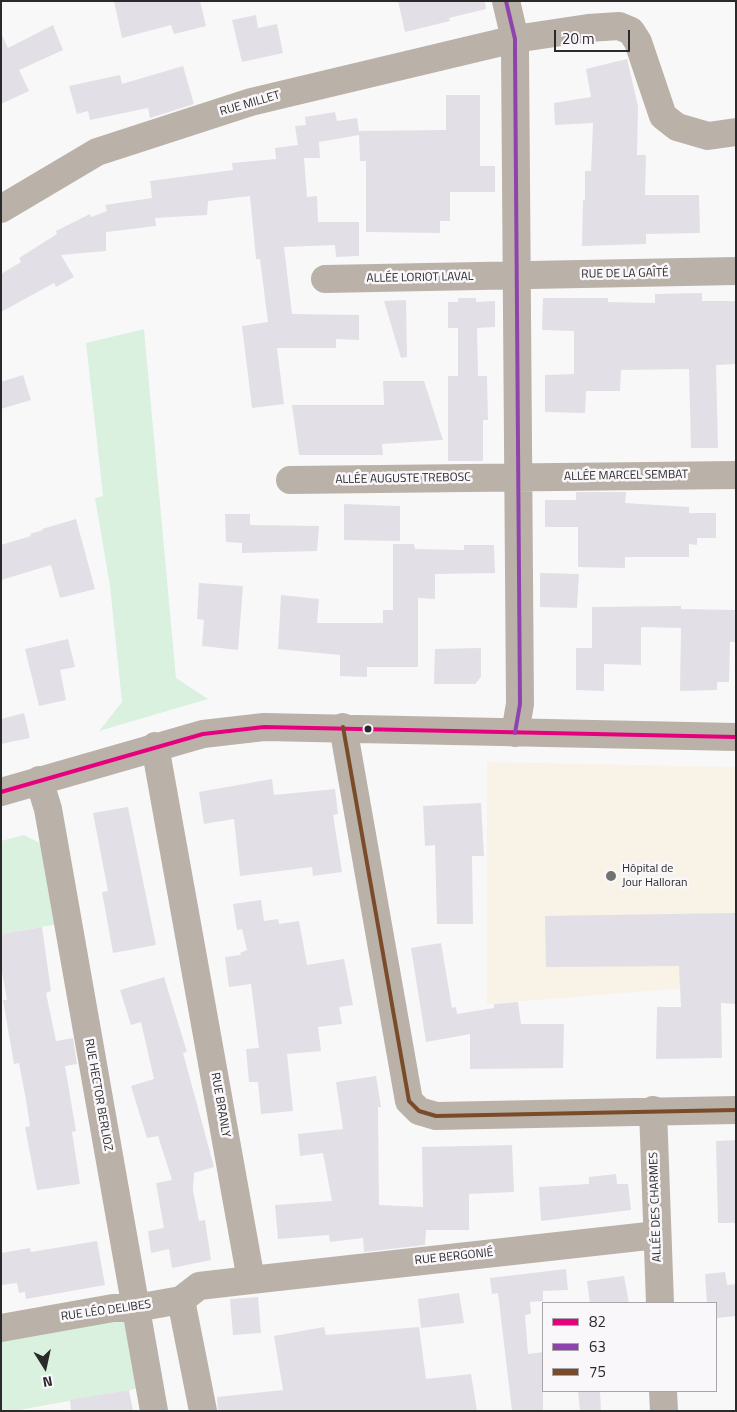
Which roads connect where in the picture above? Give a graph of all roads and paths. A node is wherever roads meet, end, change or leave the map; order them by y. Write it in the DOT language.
graph roads {
  1 [pos="506,1"];
  2 [pos="514,39"];
  3 [pos="736,132"];
  4 [pos="1,209"];
  5 [pos="736,271"];
  6 [pos="515,277"];
  7 [pos="326,279"];
  8 [pos="736,475"];
  9 [pos="517,477"];
  10 [pos="290,480"];
  11 [pos="343,727"];
  12 [pos="515,733"];
  13 [pos="736,737"];
  14 [pos="155,746"];
  15 [pos="39,780"];
  16 [pos="1,792"];
  17 [pos="653,1110"];
  18 [pos="736,1110"];
  19 [pos="657,1235"];
  20 [pos="251,1280"];
  21 [pos="181,1300"];
  22 [pos="660,1302"];
  23 [pos="136,1308"];
  24 [pos="1,1328"];
  25 [pos="663,1392"];
  26 [pos="154,1411"];
  27 [pos="202,1411"];
  28 [pos="664,1411"];
  1 -- 2 [label="street"];
  2 -- 3 [label="street, RUE MILLET"];
  2 -- 4 [label="street, RUE MILLET"];
  2 -- 6 [label="street"];
  5 -- 6 [label="street, RUE DE LA GAÎTÉ"];
  6 -- 7 [label="street, ALLÉE LORIOT LAVAL"];
  6 -- 9 [label="street"];
  8 -- 9 [label="street, ALLÉE MARCEL SEMBAT"];
  9 -- 10 [label="street, ALLÉE AUGUSTE TREBOSC"];
  9 -- 12 [label="street"];
  11 -- 12 [label="street"];
  11 -- 14 [label="street"];
  11 -- 17 [label="street"];
  12 -- 13 [label="street"];
  14 -- 15 [label="street"];
  14 -- 20 [label="street, RUE BRANLY"];
  15 -- 16 [label="street"];
  15 -- 23 [label="street, RUE HECTOR BERLIOZ"];
  17 -- 18 [label="street"];
  17 -- 19 [label="street, ALLÉE DES CHARMES"];
  19 -- 20 [label="street, RUE BERGONIÉ"];
  19 -- 22 [label="street, ALLÉE DES CHARMES"];
  20 -- 21 [label="street"];
  21 -- 23 [label="street, RUE LÉO DELIBES"];
  21 -- 27 [label="street"];
  23 -- 24 [label="street, RUE LÉO DELIBES"];
  23 -- 26 [label="street, RUE HECTOR BERLIOZ"];
  25 -- 28 [label="street"];
}
